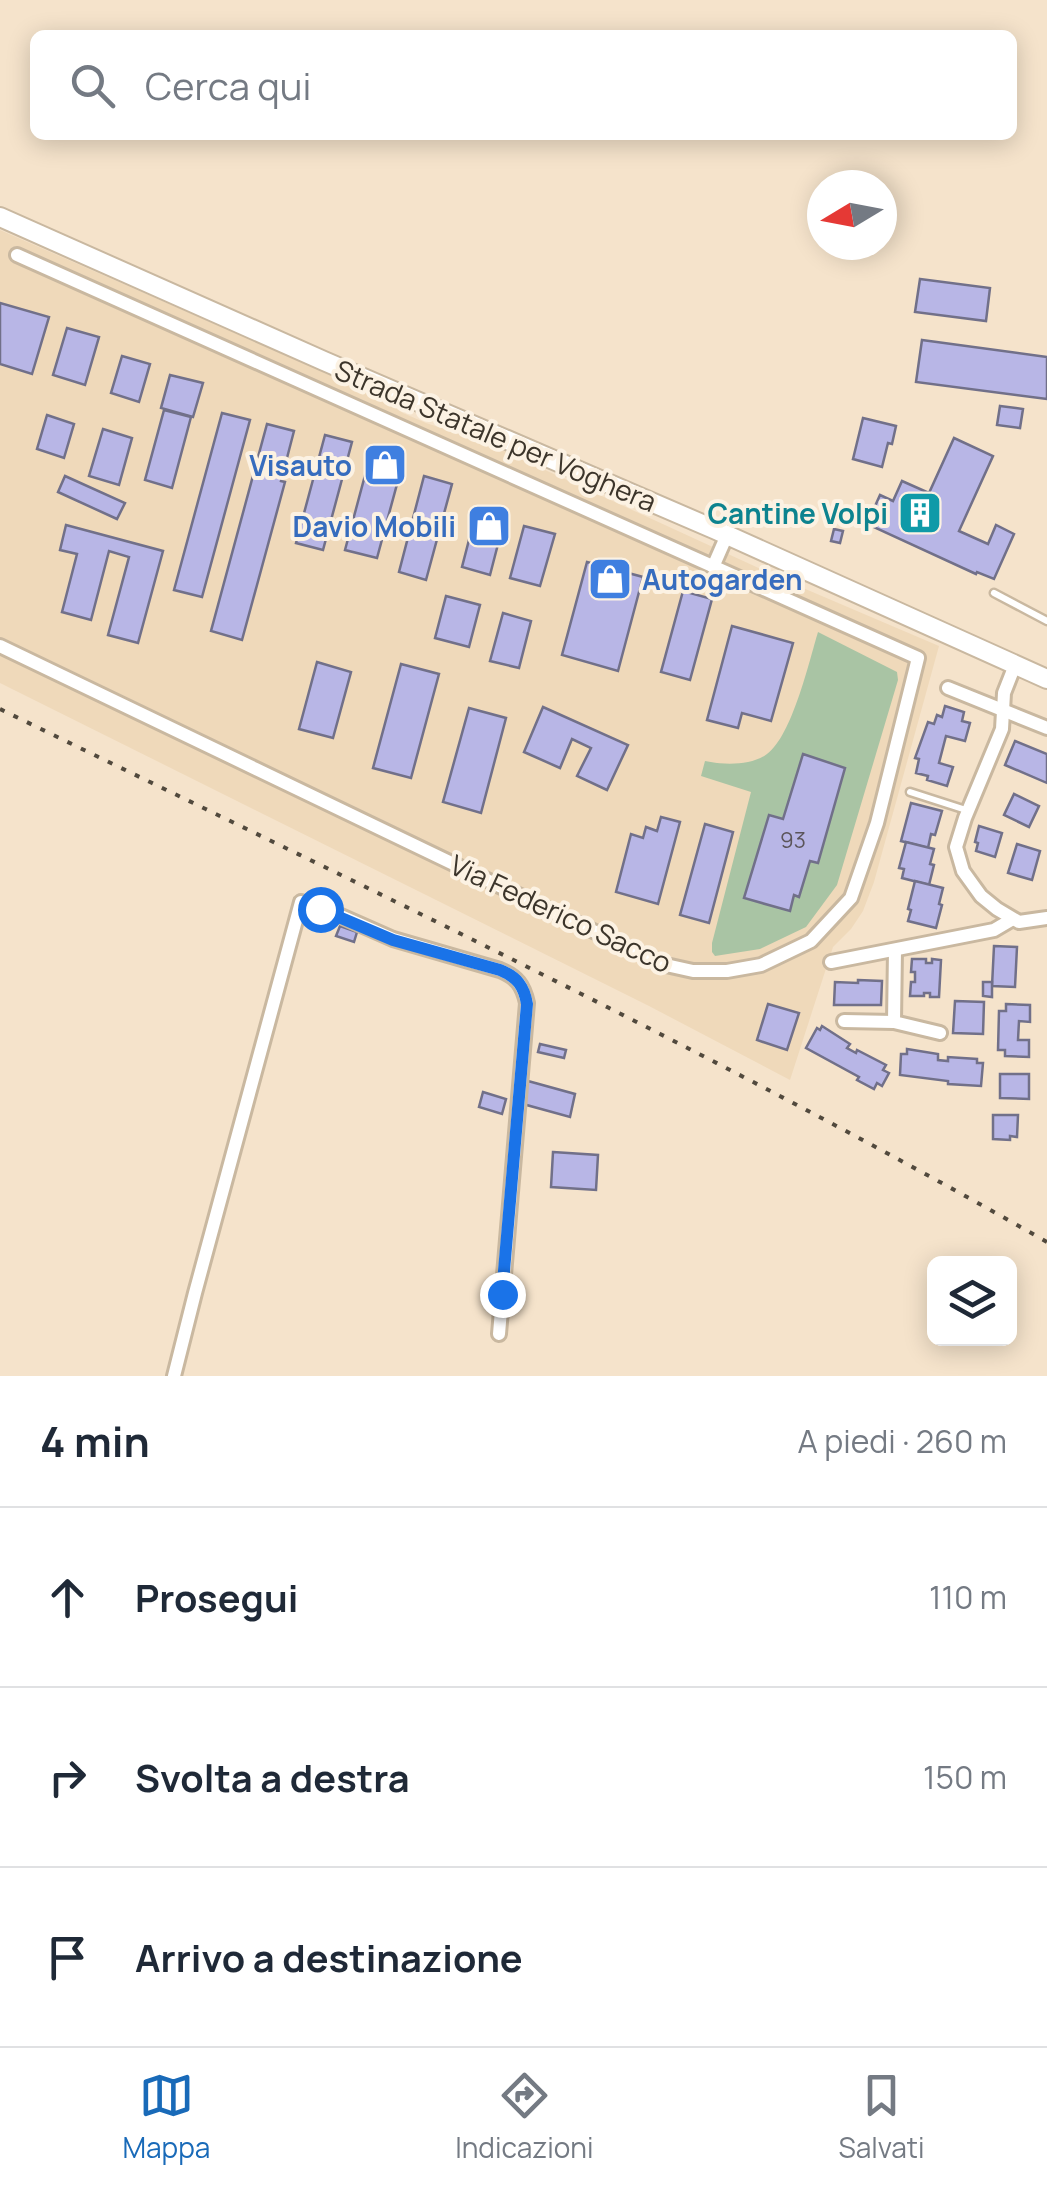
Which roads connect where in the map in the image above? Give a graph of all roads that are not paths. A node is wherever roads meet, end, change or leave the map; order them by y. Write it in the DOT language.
graph roads {
  1 [pos="0,217"];
  2 [pos="16,255"];
  3 [pos="134,276"];
  4 [pos="123,302"];
  5 [pos="726,535"];
  6 [pos="713,567"];
  7 [pos="994,592"];
  8 [pos="1047,621"];
  9 [pos="0,646"];
  10 [pos="1015,665"];
  11 [pos="1047,680"];
  12 [pos="948,688"];
  13 [pos="1004,709"];
  14 [pos="1047,728"];
  15 [pos="910,792"];
  16 [pos="968,810"];
  17 [pos="1047,918"];
  18 [pos="1011,920"];
  19 [pos="895,950"];
  20 [pos="830,962"];
  21 [pos="844,1021"];
  22 [pos="894,1022"];
  23 [pos="940,1033"];
  24 [pos="500,1334"];
  25 [pos="174,1376"];
  1 -- 3 [label="main road, Strada Statale per Voghera"];
  2 -- 4 [label="street, Via Federico Sacco"];
  3 -- 4 [label="street"];
  3 -- 5 [label="main road, Strada Statale per Voghera"];
  4 -- 6 [label="street, Via Federico Sacco"];
  5 -- 6 [label="street"];
  5 -- 10 [label="main road, Strada Statale per Voghera"];
  6 -- 9 [label="street, Via Federico Sacco"];
  7 -- 8 [label="lane"];
  10 -- 11 [label="main road, Strada Statale per Voghera"];
  10 -- 13 [label="street"];
  12 -- 13 [label="street"];
  13 -- 14 [label="street"];
  13 -- 16 [label="street"];
  15 -- 16 [label="lane"];
  16 -- 18 [label="street"];
  17 -- 18 [label="street"];
  18 -- 19 [label="street"];
  19 -- 20 [label="street"];
  19 -- 22 [label="street"];
  21 -- 22 [label="street"];
  22 -- 23 [label="street"];
  24 -- 25 [label="street"];
}
